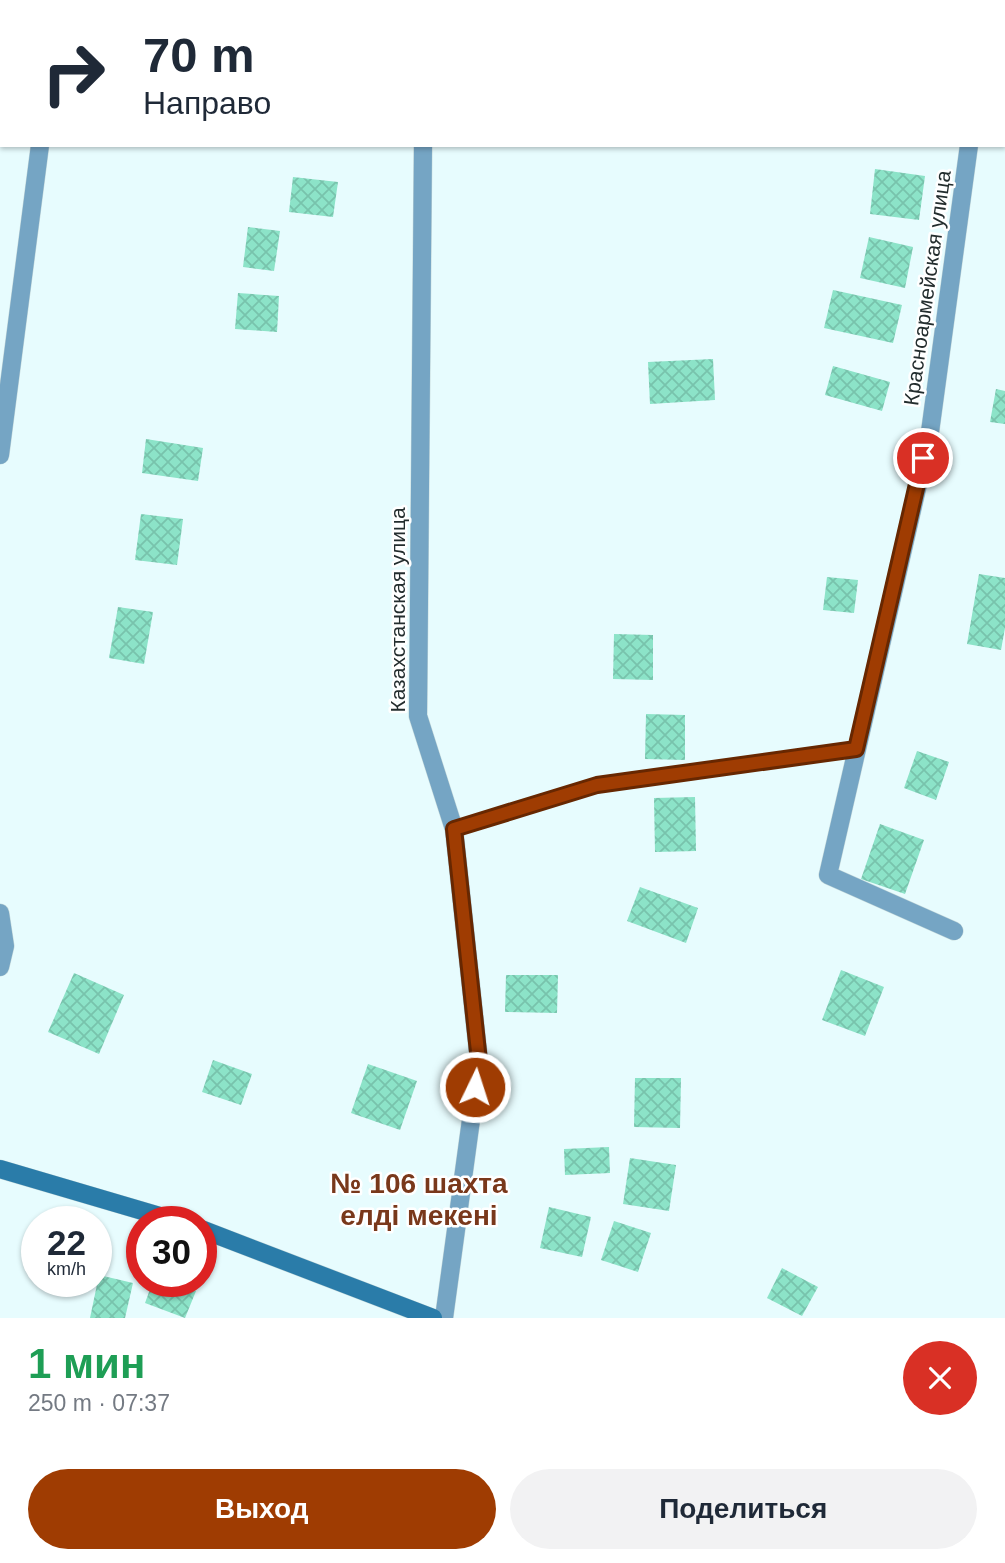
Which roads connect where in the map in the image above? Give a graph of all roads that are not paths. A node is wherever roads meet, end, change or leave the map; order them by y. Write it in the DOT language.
graph roads {
  1 [pos="40,147"];
  2 [pos="423,147"];
  3 [pos="969,147"];
  4 [pos="0,455"];
  5 [pos="856,749"];
  6 [pos="454,829"];
  7 [pos="0,913"];
  8 [pos="954,931"];
  9 [pos="0,967"];
  10 [pos="0,1169"];
  11 [pos="126,1206"];
  12 [pos="217,1235"];
  13 [pos="433,1318"];
  14 [pos="444,1318"];
  1 -- 4 [label="street"];
  2 -- 6 [label="street, Казахстанская улица"];
  3 -- 5 [label="street, Красноармейская улица"];
  5 -- 6 [label="lane"];
  5 -- 8 [label="street, Красноармейская улица"];
  6 -- 14 [label="street, Казахстанская улица"];
  7 -- 9 [label="street"];
  10 -- 11 [label="main road"];
  12 -- 13 [label="main road"];
}
